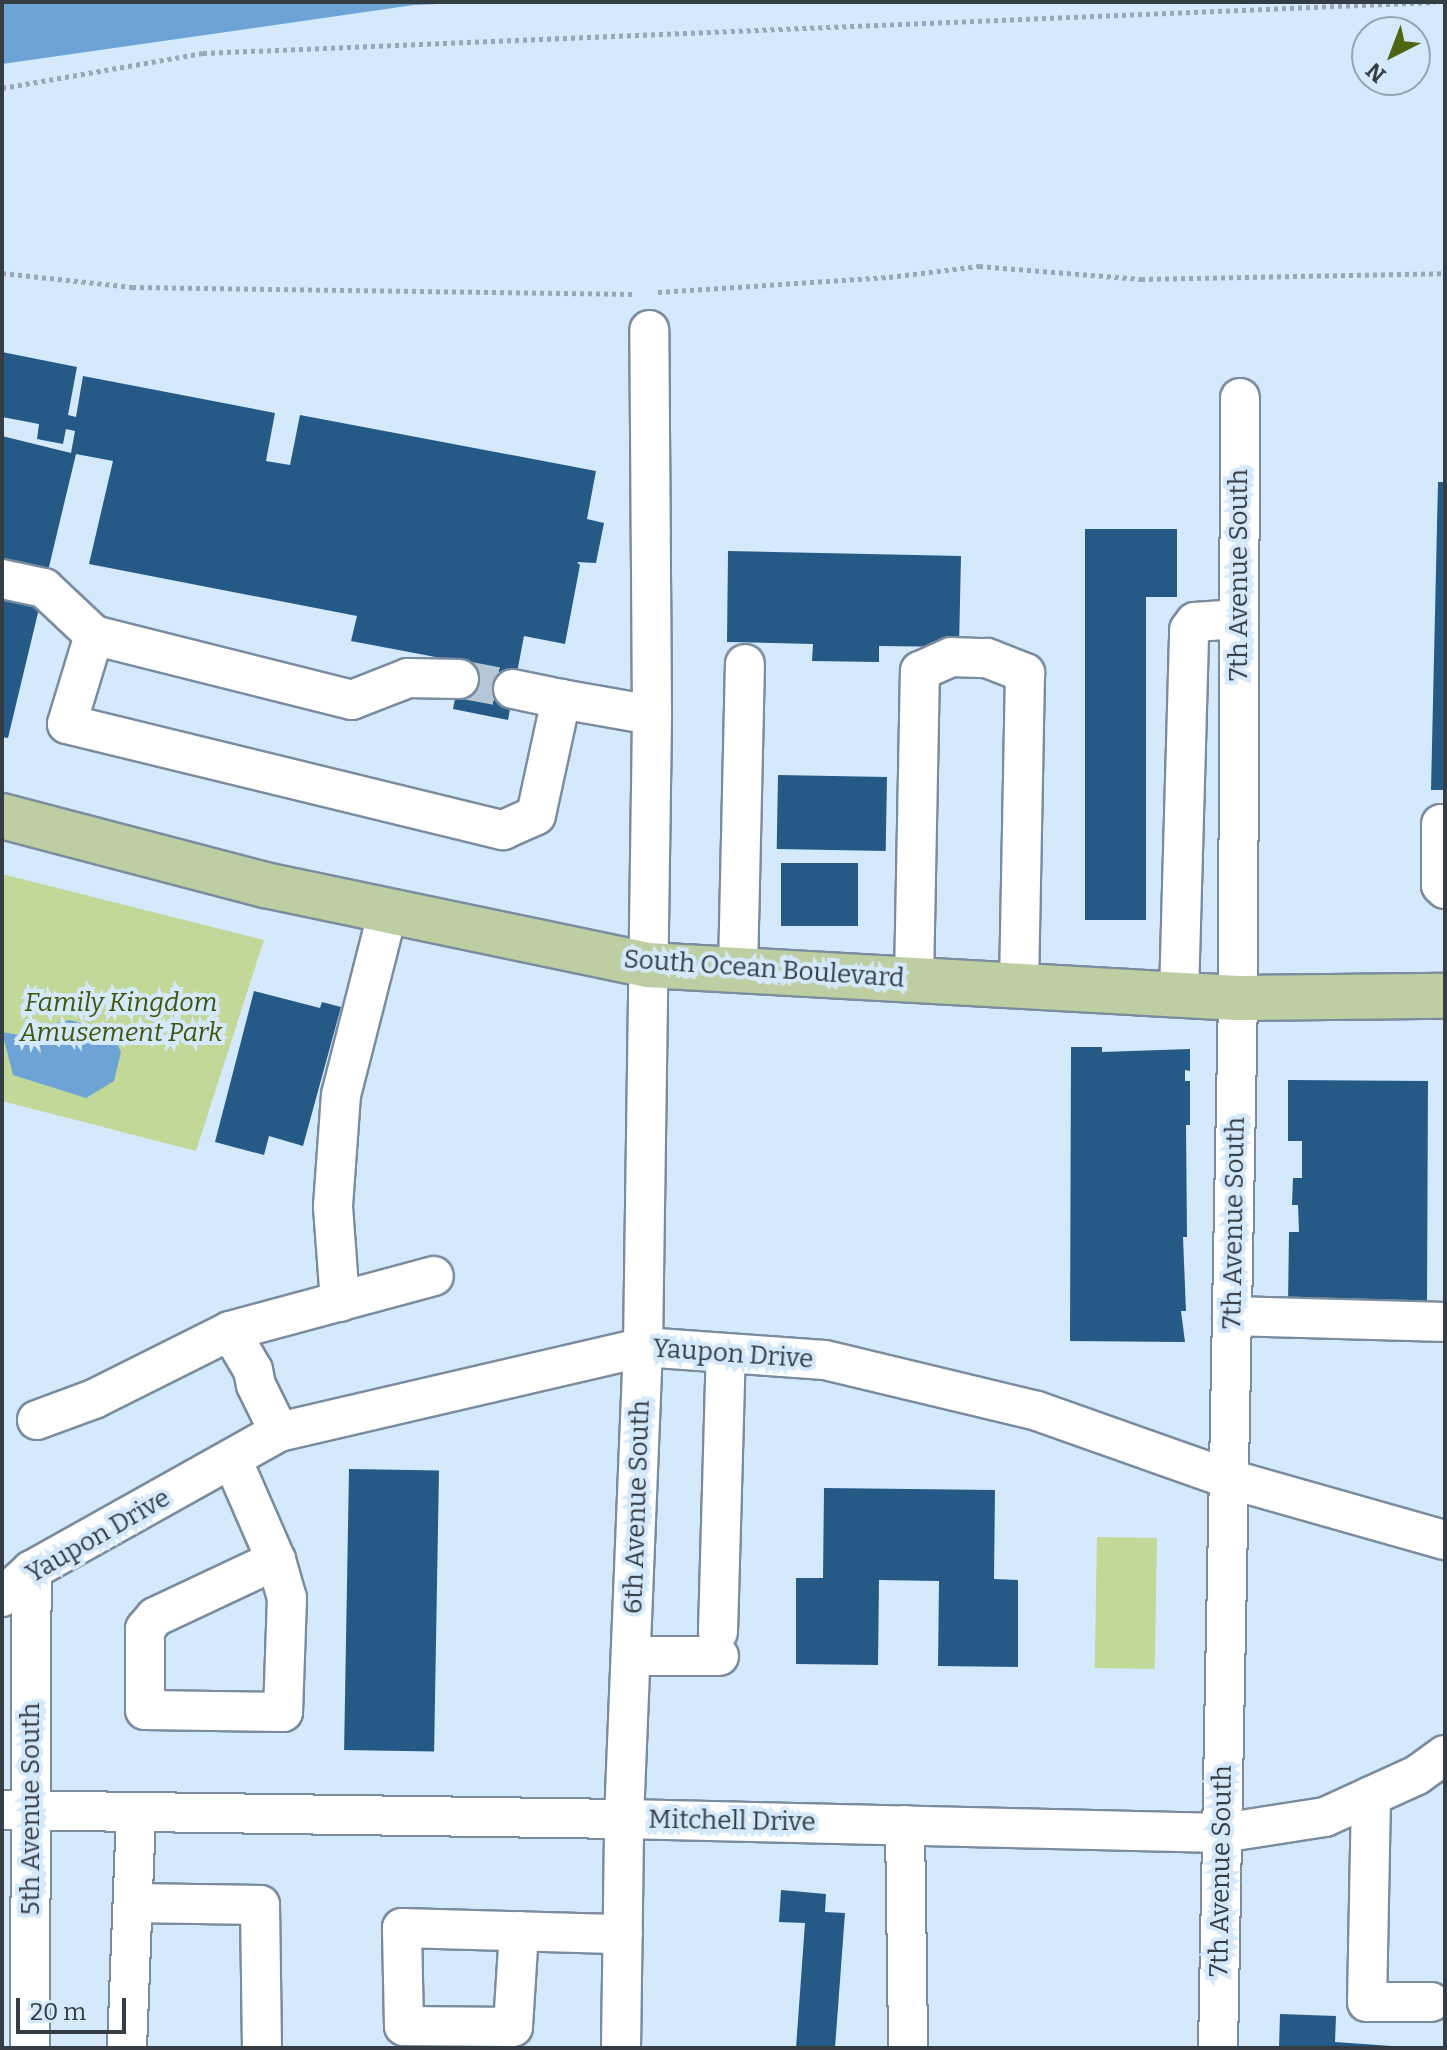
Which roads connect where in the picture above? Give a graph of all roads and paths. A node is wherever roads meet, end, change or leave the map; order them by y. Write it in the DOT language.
graph roads {
  1 [pos="1435,2"];
  2 [pos="2,88"];
  3 [pos="2,273"];
  4 [pos="1445,273"];
  5 [pos="655,292"];
  6 [pos="640,293"];
  7 [pos="649,330"];
  8 [pos="1240,398"];
  9 [pos="2,579"];
  10 [pos="1239,619"];
  11 [pos="94,635"];
  12 [pos="745,664"];
  13 [pos="459,679"];
  14 [pos="513,689"];
  15 [pos="561,699"];
  16 [pos="652,715"];
  17 [pos="2,816"];
  18 [pos="1441,824"];
  19 [pos="1445,889"];
  20 [pos="388,911"];
  21 [pos="647,965"];
  22 [pos="738,970"];
  23 [pos="914,980"];
  24 [pos="1019,986"];
  25 [pos="1179,995"];
  26 [pos="1445,996"];
  27 [pos="1238,998"];
  28 [pos="434,1276"];
  29 [pos="340,1302"];
  30 [pos="1232,1316"];
  31 [pos="1445,1322"];
  32 [pos="230,1331"];
  33 [pos="643,1347"];
  34 [pos="726,1353"];
  35 [pos="37,1420"];
  36 [pos="279,1432"];
  37 [pos="232,1459"];
  38 [pos="1229,1479"];
  39 [pos="1445,1540"];
  40 [pos="276,1560"];
  41 [pos="32,1570"];
  42 [pos="2,1597"];
  43 [pos="632,1656"];
  44 [pos="1445,1755"];
  45 [pos="1371,1796"];
  46 [pos="16,1811"];
  47 [pos="136,1812"];
  48 [pos="624,1819"];
  49 [pos="905,1825"];
  50 [pos="1222,1833"];
  51 [pos="133,1903"];
  52 [pos="519,1931"];
  53 [pos="623,1934"];
  54 [pos="1431,2002"];
  55 [pos="30,2048"];
  56 [pos="127,2048"];
  57 [pos="262,2048"];
  58 [pos="621,2048"];
  59 [pos="908,2048"];
  60 [pos="1218,2048"];
  1 -- 2 [label="path"];
  3 -- 6 [label="path"];
  4 -- 5 [label="path"];
  7 -- 16 [label="street, 6th Avenue South"];
  8 -- 10 [label="street, 7th Avenue South"];
  9 -- 11 [label="street"];
  10 -- 25 [label="street"];
  10 -- 27 [label="street, 7th Avenue South"];
  11 -- 13 [label="street"];
  11 -- 15 [label="street"];
  12 -- 22 [label="street"];
  14 -- 15 [label="street"];
  15 -- 16 [label="street"];
  16 -- 21 [label="street, 6th Avenue South"];
  17 -- 20 [label="main road, South Ocean Boulevard"];
  18 -- 19 [label="street"];
  20 -- 21 [label="main road, South Ocean Boulevard"];
  20 -- 29 [label="street"];
  21 -- 22 [label="main road, South Ocean Boulevard"];
  21 -- 33 [label="street, 6th Avenue South"];
  22 -- 23 [label="main road, South Ocean Boulevard"];
  23 -- 24 [label="main road, South Ocean Boulevard"];
  23 -- 24 [label="street"];
  24 -- 25 [label="main road, South Ocean Boulevard"];
  25 -- 27 [label="main road, South Ocean Boulevard"];
  26 -- 27 [label="main road, South Ocean Boulevard"];
  27 -- 30 [label="street, 7th Avenue South"];
  28 -- 29 [label="street"];
  29 -- 32 [label="street"];
  30 -- 31 [label="street"];
  30 -- 38 [label="street, 7th Avenue South"];
  32 -- 35 [label="street"];
  32 -- 36 [label="street"];
  33 -- 34 [label="street, Yaupon Drive"];
  33 -- 36 [label="street, Yaupon Drive"];
  33 -- 43 [label="street, 6th Avenue South"];
  34 -- 38 [label="street, Yaupon Drive"];
  34 -- 43 [label="street"];
  36 -- 37 [label="street, Yaupon Drive"];
  37 -- 40 [label="street"];
  37 -- 41 [label="street, Yaupon Drive"];
  38 -- 39 [label="street, Yaupon Drive"];
  38 -- 50 [label="street, 7th Avenue South"];
  40 -- 40 [label="street"];
  41 -- 42 [label="street, Yaupon Drive"];
  41 -- 46 [label="street, 5th Avenue South"];
  43 -- 48 [label="street, 6th Avenue South"];
  44 -- 45 [label="street, Mitchell Drive"];
  45 -- 50 [label="street, Mitchell Drive"];
  45 -- 54 [label="street"];
  46 -- 47 [label="street, Mitchell Drive"];
  46 -- 55 [label="street, 5th Avenue South"];
  47 -- 48 [label="street, Mitchell Drive"];
  47 -- 51 [label="street"];
  48 -- 49 [label="street, Mitchell Drive"];
  48 -- 53 [label="street, 6th Avenue South"];
  49 -- 50 [label="street, Mitchell Drive"];
  49 -- 59 [label="street"];
  50 -- 60 [label="street, 7th Avenue South"];
  51 -- 56 [label="street"];
  51 -- 57 [label="street"];
  52 -- 53 [label="street"];
  53 -- 58 [label="street, 6th Avenue South"];
}
